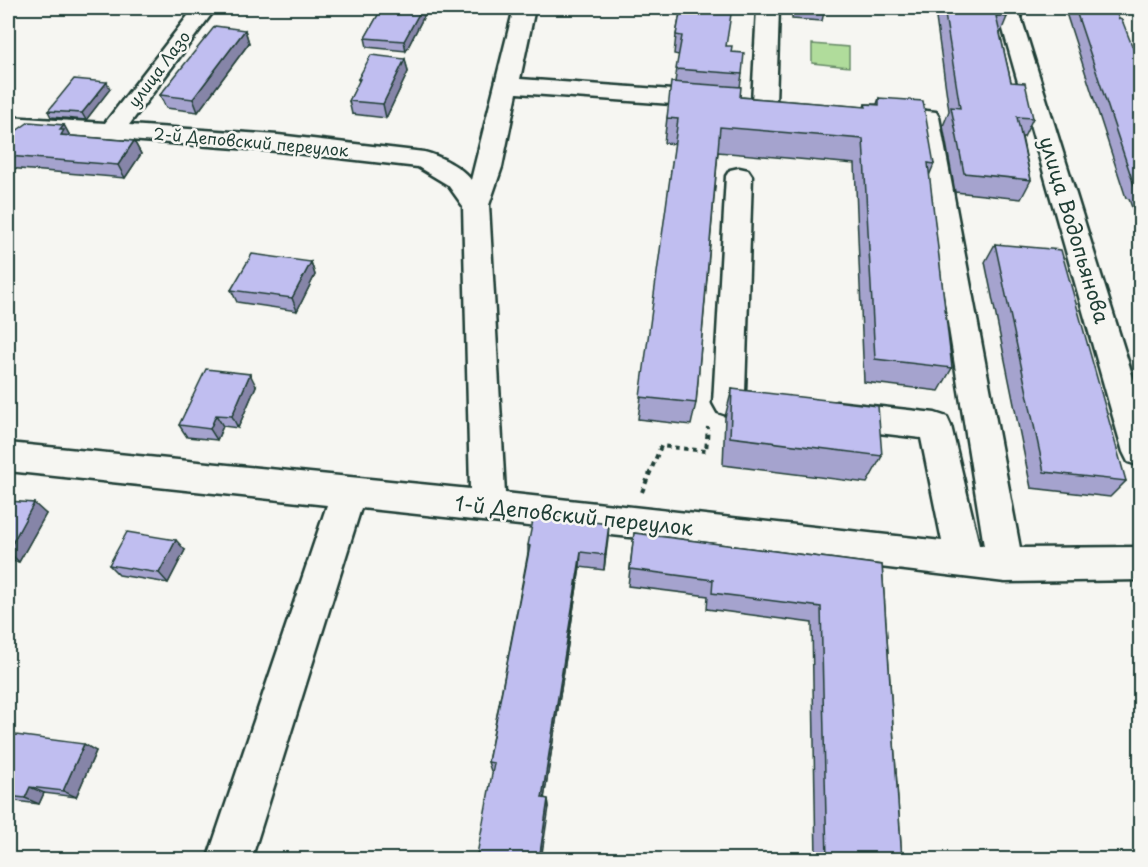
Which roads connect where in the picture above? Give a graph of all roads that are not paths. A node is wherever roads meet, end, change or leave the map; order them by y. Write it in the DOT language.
graph roads {
  1 [pos="205,8"];
  2 [pos="524,8"];
  3 [pos="768,8"];
  4 [pos="1007,8"];
  5 [pos="507,86"];
  6 [pos="857,111"];
  7 [pos="8,124"];
  8 [pos="113,130"];
  9 [pos="738,176"];
  10 [pos="476,205"];
  11 [pos="1140,452"];
  12 [pos="8,457"];
  13 [pos="348,493"];
  14 [pos="488,506"];
  15 [pos="964,559"];
  16 [pos="1140,564"];
  17 [pos="1005,565"];
  18 [pos="229,860"];
  1 -- 8 [label="street, улица Лазо"];
  2 -- 5 [label="street"];
  3 -- 5 [label="street"];
  4 -- 11 [label="street, улица Водопьянова"];
  5 -- 10 [label="street"];
  6 -- 17 [label="street"];
  7 -- 8 [label="street, 2-й Деповский переулок"];
  8 -- 10 [label="street, 2-й Деповский переулок"];
  9 -- 15 [label="street"];
  10 -- 14 [label="street"];
  12 -- 13 [label="street, 1-й Деповский переулок"];
  13 -- 14 [label="street, 1-й Деповский переулок"];
  13 -- 18 [label="street"];
  14 -- 15 [label="street, 1-й Деповский переулок"];
  15 -- 17 [label="street, 1-й Деповский переулок"];
  16 -- 17 [label="street, 1-й Деповский переулок"];
}
